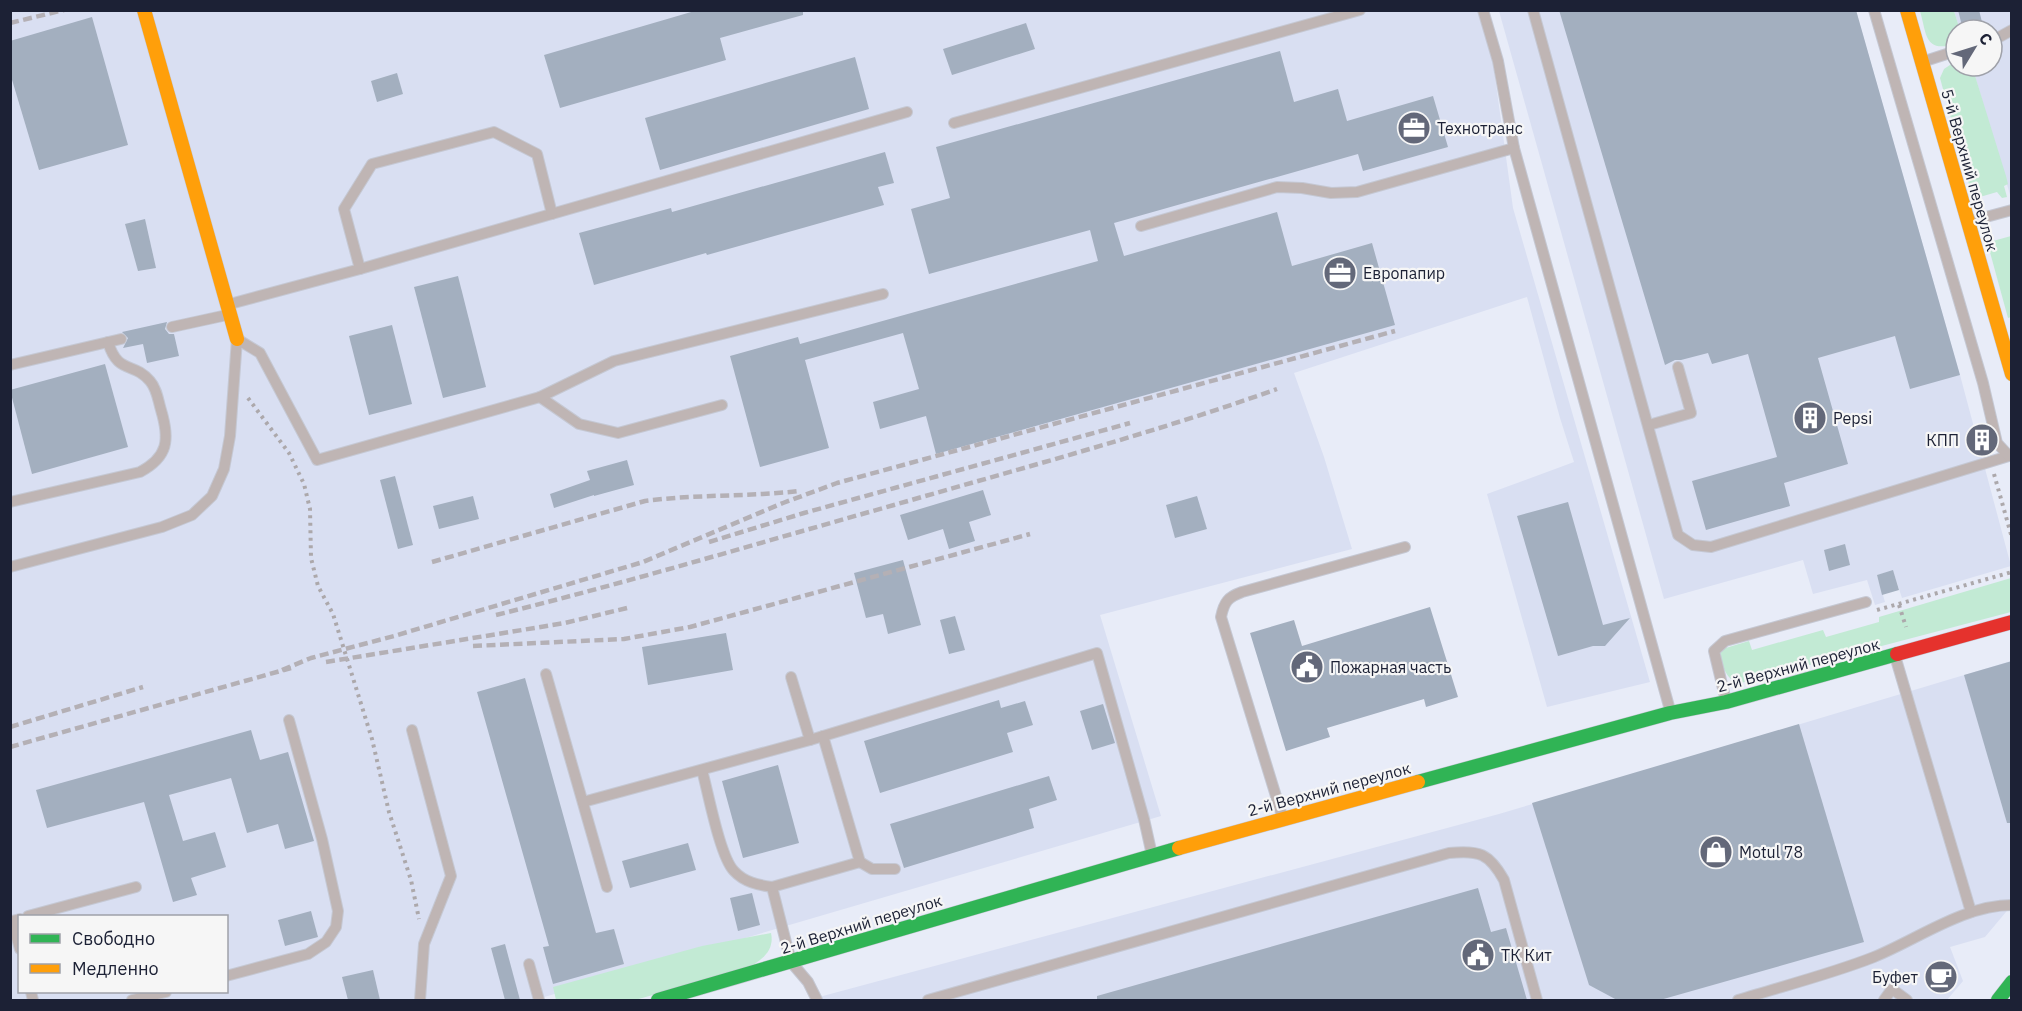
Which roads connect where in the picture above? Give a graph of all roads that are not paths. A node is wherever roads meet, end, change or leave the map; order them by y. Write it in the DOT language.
graph roads {
  1 [pos="144,10"];
  2 [pos="1360,10"];
  3 [pos="1483,10"];
  4 [pos="1533,10"];
  5 [pos="1874,10"];
  6 [pos="1907,10"];
  7 [pos="1944,55"];
  8 [pos="1922,62"];
  9 [pos="907,112"];
  10 [pos="954,123"];
  11 [pos="1514,148"];
  12 [pos="2012,210"];
  13 [pos="552,214"];
  14 [pos="1968,222"];
  15 [pos="1141,226"];
  16 [pos="360,269"];
  17 [pos="883,294"];
  18 [pos="229,310"];
  19 [pos="172,327"];
  20 [pos="121,339"];
  21 [pos="237,339"];
  22 [pos="108,342"];
  23 [pos="10,365"];
  24 [pos="1678,367"];
  25 [pos="2012,374"];
  26 [pos="540,397"];
  27 [pos="722,405"];
  28 [pos="1649,425"];
  29 [pos="2010,456"];
  30 [pos="10,502"];
  31 [pos="1405,547"];
  32 [pos="10,567"];
  33 [pos="1866,602"];
  34 [pos="2012,622"];
  35 [pos="1895,656"];
  36 [pos="546,674"];
  37 [pos="791,677"];
  38 [pos="1726,702"];
  39 [pos="1670,713"];
  40 [pos="289,720"];
  41 [pos="412,730"];
  42 [pos="823,736"];
  43 [pos="810,740"];
  44 [pos="702,770"];
  45 [pos="584,802"];
  46 [pos="1283,819"];
  47 [pos="1152,855"];
  48 [pos="860,862"];
  49 [pos="895,869"];
  50 [pos="136,887"];
  51 [pos="607,887"];
  52 [pos="772,887"];
  53 [pos="2012,905"];
  54 [pos="1971,912"];
  55 [pos="32,915"];
  56 [pos="14,920"];
  57 [pos="18,939"];
  58 [pos="791,962"];
  59 [pos="529,964"];
  60 [pos="228,974"];
  61 [pos="2012,982"];
  62 [pos="162,993"];
  63 [pos="694,995"];
  64 [pos="132,1000"];
  65 [pos="420,1000"];
  66 [pos="539,1000"];
  67 [pos="658,1000"];
  68 [pos="817,1000"];
  69 [pos="928,1000"];
  70 [pos="1537,1000"];
  71 [pos="1738,1000"];
  72 [pos="1884,1000"];
  73 [pos="1907,1000"];
  74 [pos="1998,1000"];
  1 -- 18 [label="street"];
  2 -- 10 [label="lane"];
  3 -- 11 [label="lane"];
  4 -- 28 [label="lane"];
  5 -- 29 [label="lane"];
  6 -- 8 [label="street, 5-й Верхний переулок"];
  7 -- 8 [label="lane"];
  8 -- 14 [label="street, 5-й Верхний переулок"];
  9 -- 13 [label="lane"];
  11 -- 15 [label="lane"];
  11 -- 39 [label="lane"];
  12 -- 14 [label="lane"];
  13 -- 16 [label="lane"];
  13 -- 16 [label="lane"];
  14 -- 25 [label="street, 5-й Верхний переулок"];
  16 -- 18 [label="lane"];
  17 -- 26 [label="lane"];
  18 -- 19 [label="lane"];
  18 -- 21 [label="street"];
  20 -- 22 [label="lane"];
  21 -- 26 [label="lane"];
  21 -- 32 [label="lane"];
  22 -- 23 [label="lane"];
  22 -- 30 [label="lane"];
  24 -- 28 [label="lane"];
  26 -- 27 [label="lane"];
  28 -- 29 [label="lane"];
  31 -- 46 [label="lane"];
  33 -- 38 [label="lane"];
  34 -- 35 [label="street, 2-й Верхний переулок"];
  35 -- 38 [label="street, 2-й Верхний переулок"];
  35 -- 54 [label="lane"];
  36 -- 45 [label="lane"];
  37 -- 43 [label="lane"];
  38 -- 39 [label="street, 2-й Верхний переулок"];
  39 -- 46 [label="street, 2-й Верхний переулок"];
  40 -- 60 [label="lane"];
  41 -- 65 [label="lane"];
  42 -- 43 [label="lane"];
  42 -- 47 [label="lane"];
  42 -- 48 [label="lane"];
  43 -- 44 [label="lane"];
  44 -- 45 [label="lane"];
  44 -- 52 [label="lane"];
  45 -- 51 [label="lane"];
  46 -- 47 [label="street, 2-й Верхний переулок"];
  47 -- 58 [label="street, 2-й Верхний переулок"];
  48 -- 49 [label="lane"];
  48 -- 52 [label="lane"];
  50 -- 55 [label="lane"];
  52 -- 58 [label="lane"];
  53 -- 54 [label="lane"];
  54 -- 71 [label="lane"];
  56 -- 57 [label="lane"];
  58 -- 63 [label="street, 2-й Верхний переулок"];
  58 -- 68 [label="lane"];
  59 -- 66 [label="lane"];
  61 -- 74 [label="street"];
  62 -- 64 [label="lane"];
  63 -- 67 [label="street, 2-й Верхний переулок"];
  69 -- 70 [label="lane"];
  72 -- 73 [label="lane"];
}
